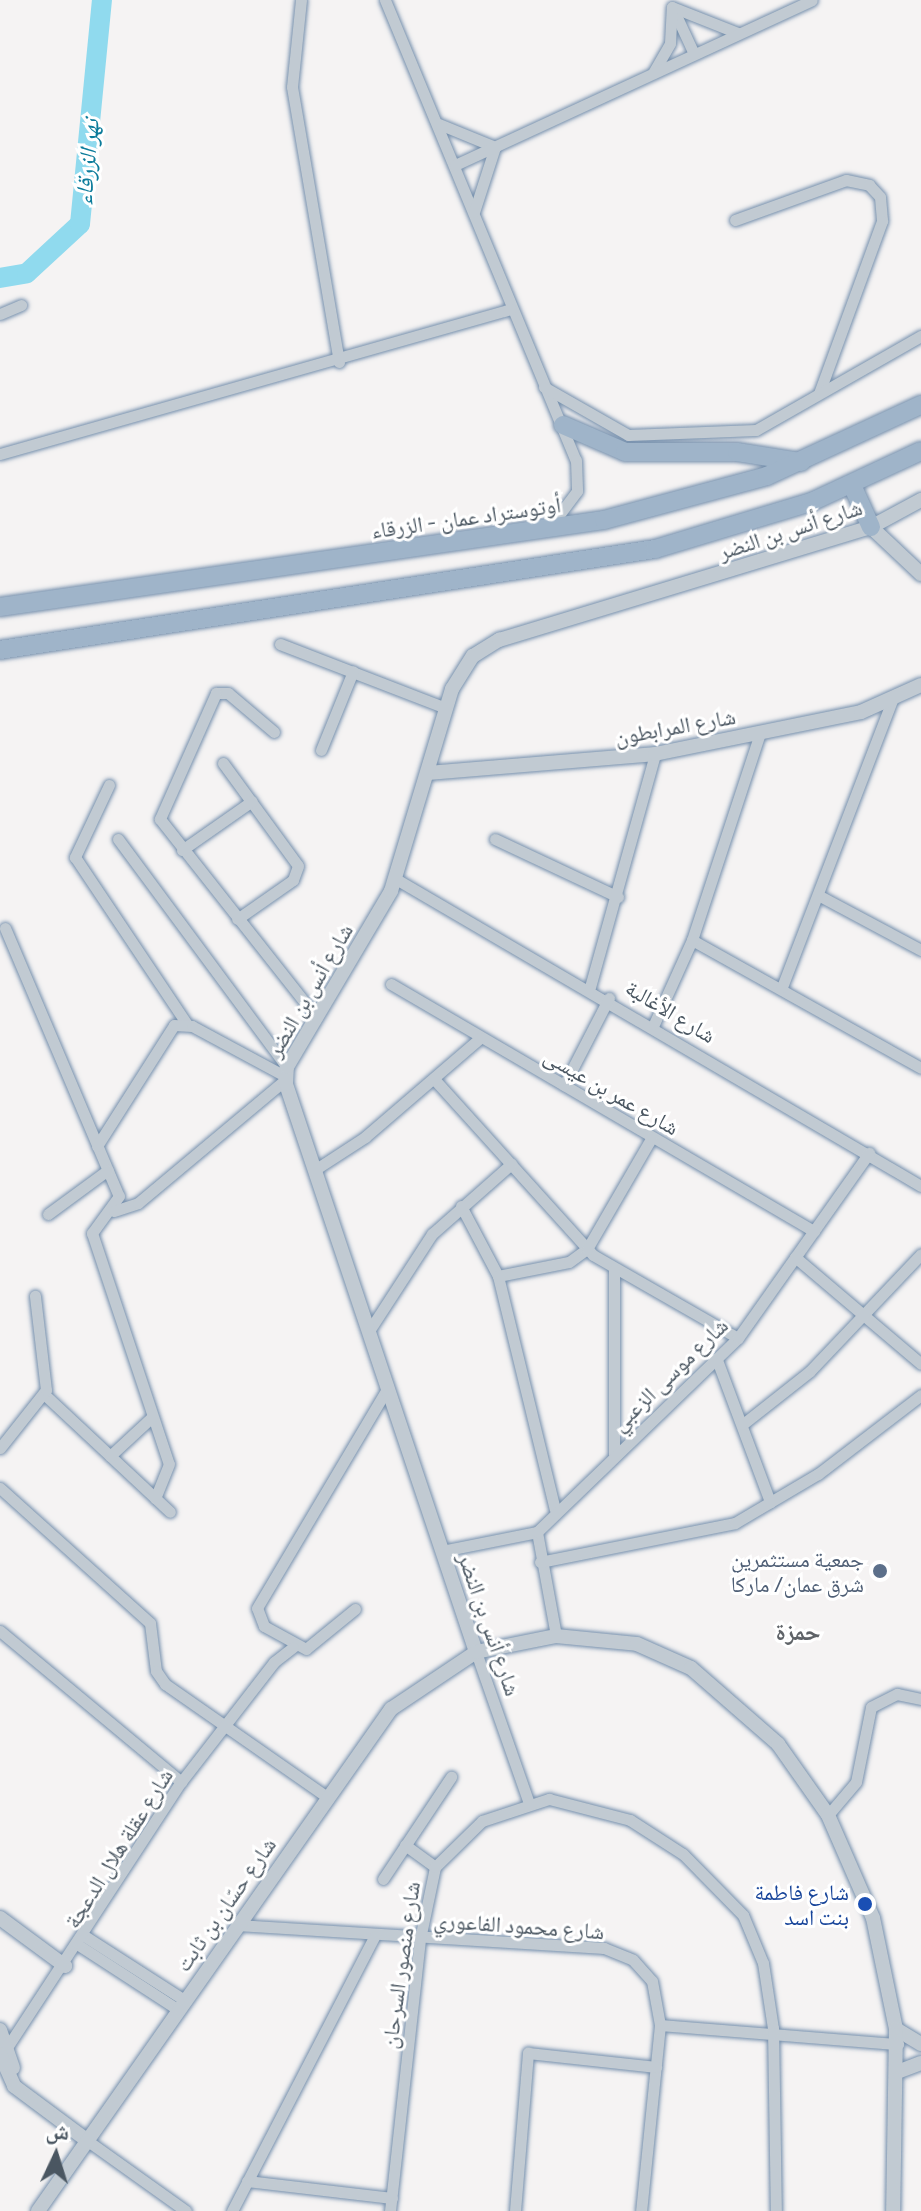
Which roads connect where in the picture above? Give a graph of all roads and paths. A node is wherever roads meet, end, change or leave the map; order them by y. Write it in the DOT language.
graph roads {
  1 [pos="301,0"];
  2 [pos="385,0"];
  3 [pos="812,0"];
  4 [pos="671,3"];
  5 [pos="739,33"];
  6 [pos="694,54"];
  7 [pos="652,74"];
  8 [pos="436,122"];
  9 [pos="495,147"];
  10 [pos="455,165"];
  11 [pos="474,213"];
  12 [pos="735,220"];
  13 [pos="21,305"];
  14 [pos="511,309"];
  15 [pos="0,314"];
  16 [pos="921,336"];
  17 [pos="339,362"];
  18 [pos="544,387"];
  19 [pos="819,393"];
  20 [pos="921,405"];
  21 [pos="563,425"];
  22 [pos="921,451"];
  23 [pos="0,454"];
  24 [pos="801,462"];
  25 [pos="852,485"];
  26 [pos="921,500"];
  27 [pos="871,527"];
  28 [pos="546,531"];
  29 [pos="921,574"];
  30 [pos="0,607"];
  31 [pos="280,644"];
  32 [pos="0,650"];
  33 [pos="353,671"];
  34 [pos="921,685"];
  35 [pos="892,700"];
  36 [pos="446,708"];
  37 [pos="274,732"];
  38 [pos="760,733"];
  39 [pos="321,750"];
  40 [pos="655,754"];
  41 [pos="223,763"];
  42 [pos="429,773"];
  43 [pos="109,785"];
  44 [pos="252,801"];
  45 [pos="118,839"];
  46 [pos="495,839"];
  47 [pos="182,850"];
  48 [pos="396,879"];
  49 [pos="818,895"];
  50 [pos="618,897"];
  51 [pos="237,919"];
  52 [pos="5,928"];
  53 [pos="692,940"];
  54 [pos="921,950"];
  55 [pos="391,984"];
  56 [pos="590,987"];
  57 [pos="782,987"];
  58 [pos="609,998"];
  59 [pos="317,1018"];
  60 [pos="187,1024"];
  61 [pos="654,1024"];
  62 [pos="480,1038"];
  63 [pos="921,1068"];
  64 [pos="285,1074"];
  65 [pos="434,1079"];
  66 [pos="564,1085"];
  67 [pos="652,1137"];
  68 [pos="97,1146"];
  69 [pos="869,1153"];
  70 [pos="511,1164"];
  71 [pos="316,1169"];
  72 [pos="108,1170"];
  73 [pos="921,1186"];
  74 [pos="461,1206"];
  75 [pos="114,1211"];
  76 [pos="48,1214"];
  77 [pos="814,1231"];
  78 [pos="587,1249"];
  79 [pos="921,1254"];
  80 [pos="795,1257"];
  81 [pos="614,1270"];
  82 [pos="498,1276"];
  83 [pos="35,1296"];
  84 [pos="863,1315"];
  85 [pos="369,1331"];
  86 [pos="738,1338"];
  87 [pos="717,1360"];
  88 [pos="921,1364"];
  89 [pos="388,1387"];
  90 [pos="45,1395"];
  91 [pos="921,1395"];
  92 [pos="152,1417"];
  93 [pos="743,1424"];
  94 [pos="0,1448"];
  95 [pos="614,1454"];
  96 [pos="110,1456"];
  97 [pos="0,1488"];
  98 [pos="155,1498"];
  99 [pos="770,1502"];
  100 [pos="555,1509"];
  101 [pos="170,1512"];
  102 [pos="537,1532"];
  103 [pos="442,1551"];
  104 [pos="540,1562"];
  105 [pos="355,1609"];
  106 [pos="0,1631"];
  107 [pos="276,1635"];
  108 [pos="556,1636"];
  109 [pos="293,1647"];
  110 [pos="476,1652"];
  111 [pos="274,1662"];
  112 [pos="921,1699"];
  113 [pos="225,1726"];
  114 [pos="451,1777"];
  115 [pos="181,1782"];
  116 [pos="327,1797"];
  117 [pos="529,1803"];
  118 [pos="828,1815"];
  119 [pos="405,1845"];
  120 [pos="435,1867"];
  121 [pos="383,1879"];
  122 [pos="0,1918"];
  123 [pos="237,1925"];
  124 [pos="374,1937"];
  125 [pos="420,1939"];
  126 [pos="83,1942"];
  127 [pos="65,1966"];
  128 [pos="180,2005"];
  129 [pos="660,2025"];
  130 [pos="773,2028"];
  131 [pos="896,2029"];
  132 [pos="0,2030"];
  133 [pos="898,2044"];
  134 [pos="921,2044"];
  135 [pos="2,2054"];
  136 [pos="921,2063"];
  137 [pos="656,2067"];
  138 [pos="900,2071"];
  139 [pos="85,2139"];
  140 [pos="247,2181"];
  141 [pos="392,2198"];
  142 [pos="38,2211"];
  143 [pos="186,2211"];
  144 [pos="232,2211"];
  145 [pos="390,2211"];
  146 [pos="515,2211"];
  147 [pos="641,2211"];
  148 [pos="776,2211"];
  149 [pos="893,2211"];
  1 -- 17 [label="street"];
  2 -- 8 [label="street"];
  3 -- 5 [label="street"];
  4 -- 5 [label="street"];
  4 -- 6 [label="street"];
  4 -- 7 [label="street"];
  5 -- 6 [label="street"];
  6 -- 7 [label="street"];
  7 -- 9 [label="street"];
  8 -- 9 [label="street"];
  8 -- 10 [label="street"];
  9 -- 10 [label="street"];
  9 -- 11 [label="street"];
  10 -- 11 [label="street"];
  11 -- 14 [label="street"];
  12 -- 19 [label="street"];
  13 -- 15 [label="street"];
  14 -- 17 [label="street"];
  14 -- 18 [label="street"];
  16 -- 19 [label="street"];
  17 -- 23 [label="street"];
  18 -- 19 [label="street"];
  18 -- 21 [label="street"];
  20 -- 24 [label="highway, أوتوستراد عمان - الزرقاء"];
  21 -- 24 [label="highway"];
  21 -- 28 [label="street"];
  22 -- 25 [label="highway"];
  24 -- 28 [label="highway, أوتوستراد عمان - الزرقاء"];
  25 -- 27 [label="highway"];
  25 -- 32 [label="highway"];
  26 -- 27 [label="street, شارع أنس بن النضر"];
  27 -- 29 [label="street"];
  27 -- 36 [label="street, شارع أنس بن النضر"];
  28 -- 30 [label="highway, أوتوستراد عمان - الزرقاء"];
  31 -- 33 [label="street"];
  33 -- 36 [label="street"];
  33 -- 39 [label="street"];
  34 -- 35 [label="street, شارع المرابطون"];
  35 -- 38 [label="street, شارع المرابطون"];
  35 -- 49 [label="street"];
  36 -- 42 [label="street, شارع أنس بن النضر"];
  37 -- 47 [label="street"];
  38 -- 40 [label="street, شارع المرابطون"];
  38 -- 53 [label="street"];
  40 -- 42 [label="street, شارع المرابطون"];
  40 -- 50 [label="street"];
  41 -- 44 [label="street"];
  42 -- 48 [label="street, شارع أنس بن النضر"];
  43 -- 60 [label="street"];
  44 -- 47 [label="street"];
  44 -- 51 [label="street"];
  45 -- 64 [label="street"];
  46 -- 50 [label="street"];
  47 -- 51 [label="street"];
  48 -- 56 [label="street, شارع الأغالبة"];
  48 -- 59 [label="street, شارع أنس بن النضر"];
  49 -- 54 [label="street"];
  49 -- 57 [label="street"];
  50 -- 56 [label="street"];
  51 -- 59 [label="street"];
  52 -- 68 [label="street"];
  53 -- 57 [label="street"];
  53 -- 61 [label="street"];
  55 -- 62 [label="street, شارع عمر بن عيسى"];
  56 -- 58 [label="street, شارع الأغالبة"];
  57 -- 63 [label="street"];
  58 -- 61 [label="street, شارع الأغالبة"];
  58 -- 66 [label="street"];
  59 -- 64 [label="street, شارع أنس بن النضر"];
  60 -- 64 [label="street"];
  60 -- 68 [label="street"];
  61 -- 69 [label="street, شارع الأغالبة"];
  62 -- 65 [label="street"];
  62 -- 66 [label="street, شارع عمر بن عيسى"];
  64 -- 71 [label="street, شارع أنس بن النضر"];
  64 -- 75 [label="street"];
  65 -- 70 [label="street"];
  65 -- 71 [label="street"];
  66 -- 67 [label="street, شارع عمر بن عيسى"];
  67 -- 77 [label="street, شارع عمر بن عيسى"];
  67 -- 78 [label="street"];
  68 -- 72 [label="street"];
  69 -- 73 [label="street, شارع الأغالبة"];
  69 -- 77 [label="street, شارع موسى الزعبي"];
  70 -- 74 [label="street"];
  70 -- 78 [label="street"];
  71 -- 85 [label="street, شارع أنس بن النضر"];
  72 -- 75 [label="street"];
  72 -- 76 [label="street"];
  74 -- 82 [label="street"];
  74 -- 85 [label="street"];
  75 -- 92 [label="street"];
  77 -- 80 [label="street, شارع موسى الزعبي"];
  78 -- 81 [label="street"];
  78 -- 82 [label="street"];
  79 -- 84 [label="street"];
  80 -- 84 [label="street"];
  80 -- 86 [label="street, شارع موسى الزعبي"];
  81 -- 86 [label="street"];
  81 -- 95 [label="street"];
  82 -- 100 [label="street"];
  83 -- 90 [label="street"];
  84 -- 88 [label="street"];
  84 -- 93 [label="street"];
  85 -- 89 [label="street, شارع أنس بن النضر"];
  86 -- 87 [label="street, شارع موسى الزعبي"];
  87 -- 93 [label="street"];
  87 -- 95 [label="street, شارع موسى الزعبي"];
  89 -- 103 [label="street, شارع أنس بن النضر"];
  89 -- 107 [label="street"];
  90 -- 94 [label="street"];
  90 -- 96 [label="street"];
  91 -- 99 [label="street"];
  92 -- 96 [label="street"];
  92 -- 98 [label="street"];
  93 -- 99 [label="street"];
  95 -- 100 [label="street, شارع موسى الزعبي"];
  96 -- 98 [label="street"];
  97 -- 113 [label="street"];
  98 -- 101 [label="street"];
  99 -- 104 [label="street"];
  100 -- 102 [label="street, شارع موسى الزعبي"];
  102 -- 103 [label="street"];
  102 -- 104 [label="street"];
  103 -- 110 [label="street, شارع أنس بن النضر"];
  104 -- 108 [label="street"];
  105 -- 109 [label="street, شارع عقلة هلال الدعجة"];
  106 -- 115 [label="street"];
  107 -- 109 [label="street"];
  107 -- 111 [label="street"];
  108 -- 110 [label="street"];
  108 -- 118 [label="street"];
  109 -- 111 [label="street, شارع عقلة هلال الدعجة"];
  110 -- 116 [label="street, شارع حسّان بن ثابت"];
  110 -- 117 [label="street, شارع أنس بن النضر"];
  111 -- 113 [label="street, شارع عقلة هلال الدعجة"];
  112 -- 118 [label="street"];
  113 -- 115 [label="street, شارع عقلة هلال الدعجة"];
  113 -- 116 [label="street"];
  114 -- 119 [label="street"];
  115 -- 126 [label="street, شارع عقلة هلال الدعجة"];
  116 -- 123 [label="street, شارع حسّان بن ثابت"];
  117 -- 120 [label="street, شارع منصور السرحان"];
  117 -- 130 [label="street, شارع منصور السرحان"];
  118 -- 131 [label="street"];
  119 -- 120 [label="street"];
  119 -- 121 [label="street"];
  120 -- 125 [label="street, شارع منصور السرحان"];
  122 -- 127 [label="street"];
  123 -- 124 [label="street, شارع محمود الفاعوري"];
  123 -- 128 [label="street, شارع حسّان بن ثابت"];
  124 -- 125 [label="street, شارع محمود الفاعوري"];
  124 -- 140 [label="street"];
  125 -- 129 [label="street, شارع محمود الفاعوري"];
  125 -- 141 [label="street, شارع منصور السرحان"];
  126 -- 127 [label="street, شارع عقلة هلال الدعجة"];
  126 -- 128 [label="street"];
  127 -- 135 [label="street, شارع عقلة هلال الدعجة"];
  128 -- 139 [label="street, شارع حسّان بن ثابت"];
  129 -- 130 [label="street"];
  129 -- 137 [label="street, شارع محمود الفاعوري"];
  130 -- 133 [label="street"];
  130 -- 148 [label="street, شارع منصور السرحان"];
  131 -- 133 [label="street"];
  131 -- 134 [label="street"];
  132 -- 135 [label="street"];
  133 -- 138 [label="street"];
  135 -- 139 [label="street"];
  136 -- 138 [label="street"];
  137 -- 146 [label="street"];
  137 -- 147 [label="street, شارع محمود الفاعوري"];
  138 -- 149 [label="street"];
  139 -- 142 [label="street, شارع حسّان بن ثابت"];
  139 -- 143 [label="street"];
  140 -- 141 [label="street"];
  140 -- 144 [label="street"];
  141 -- 145 [label="street, شارع منصور السرحان"];
}
